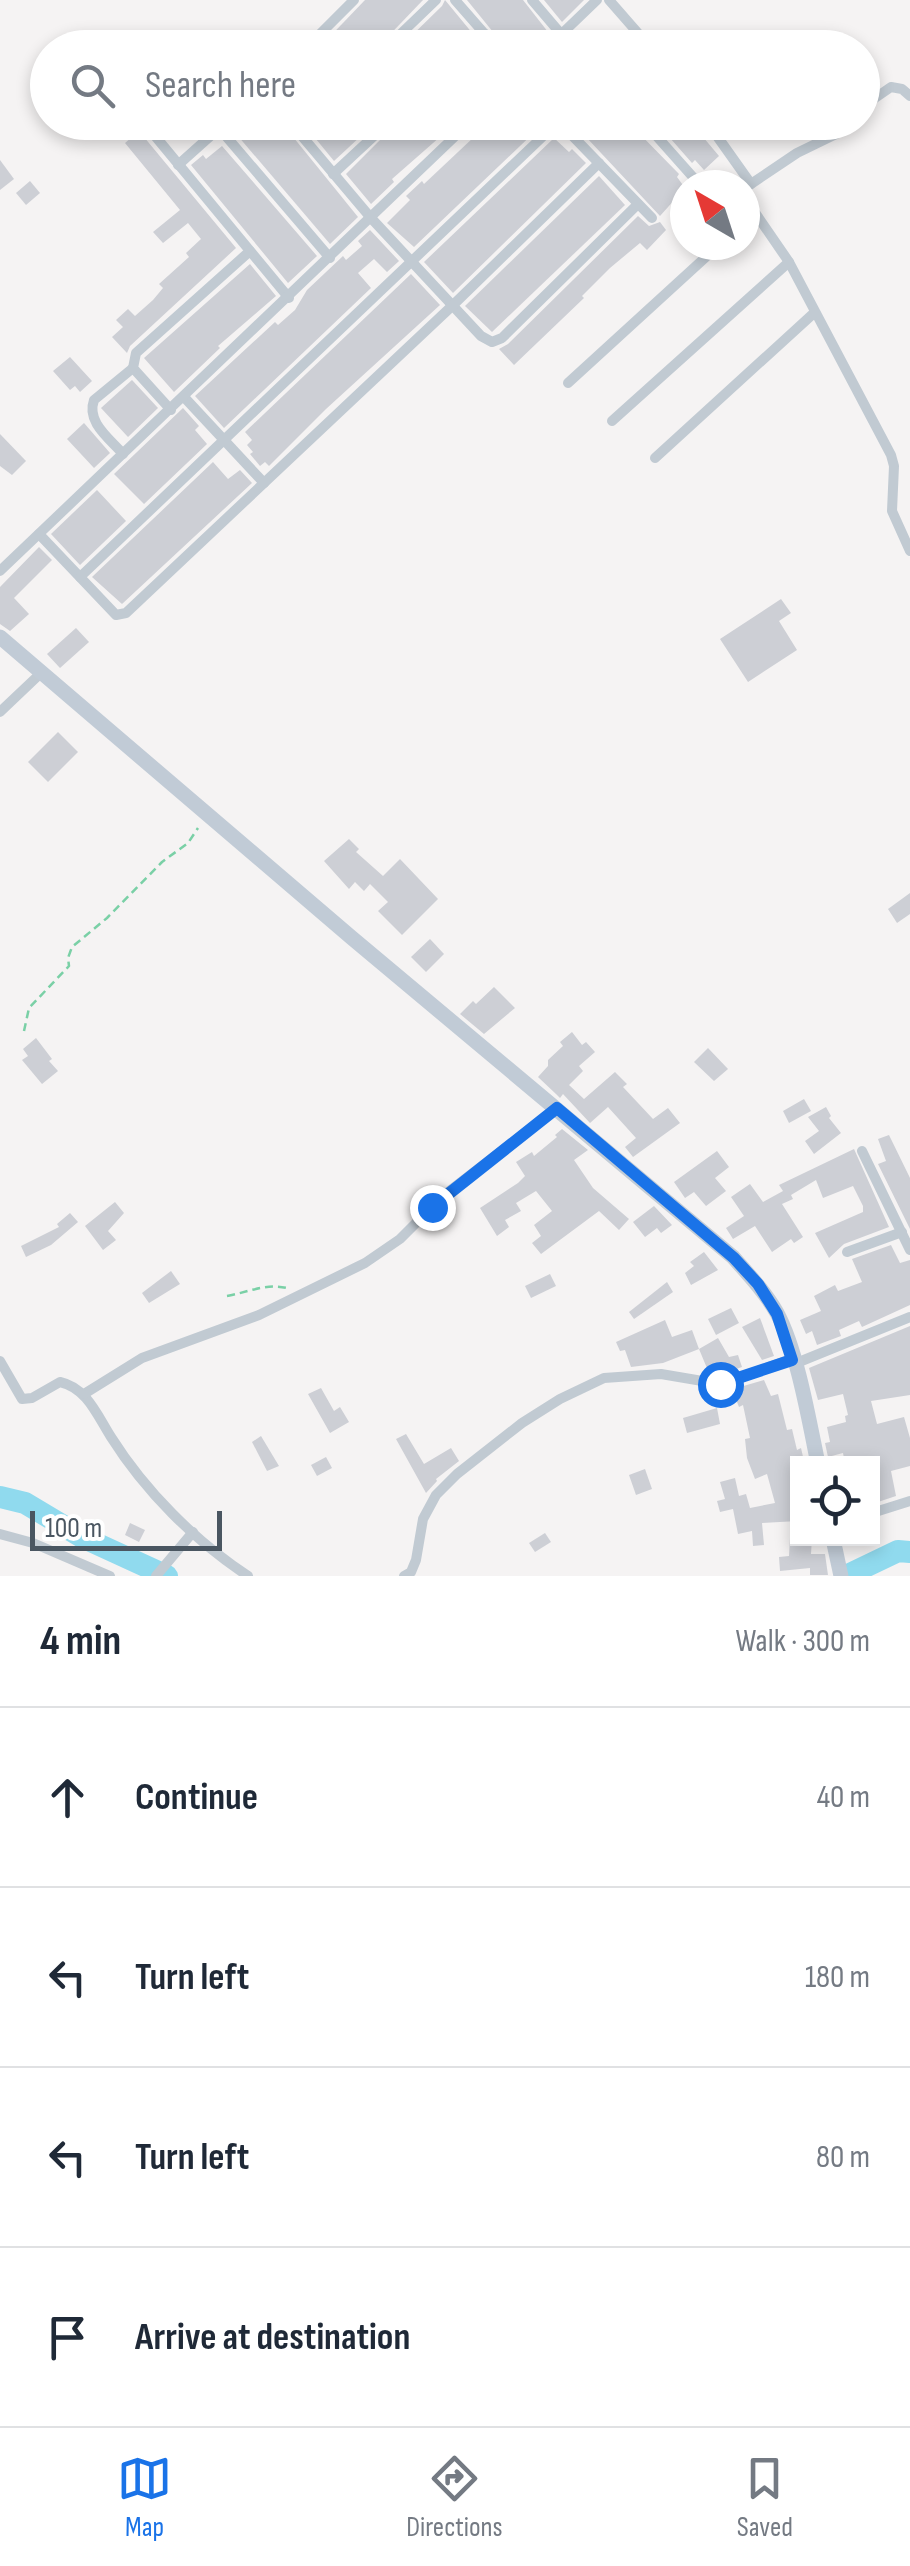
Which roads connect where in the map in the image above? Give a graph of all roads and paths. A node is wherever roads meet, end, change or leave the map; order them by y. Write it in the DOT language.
graph roads {
  1 [pos="354,0"];
  2 [pos="436,0"];
  3 [pos="455,0"];
  4 [pos="532,0"];
  5 [pos="597,0"];
  6 [pos="609,0"];
  7 [pos="324,30"];
  8 [pos="405,30"];
  9 [pos="481,30"];
  10 [pos="557,30"];
  11 [pos="564,30"];
  12 [pos="635,30"];
  13 [pos="880,96"];
  14 [pos="910,96"];
  15 [pos="157,140"];
  16 [pos="206,140"];
  17 [pos="234,140"];
  18 [pos="305,140"];
  19 [pos="371,140"];
  20 [pos="451,140"];
  21 [pos="539,140"];
  22 [pos="576,140"];
  23 [pos="660,140"];
  24 [pos="719,140"];
  25 [pos="824,140"];
  26 [pos="598,163"];
  27 [pos="178,165"];
  28 [pos="687,170"];
  29 [pos="738,170"];
  30 [pos="334,174"];
  31 [pos="760,178"];
  32 [pos="638,204"];
  33 [pos="371,218"];
  34 [pos="652,218"];
  35 [pos="760,219"];
  36 [pos="250,251"];
  37 [pos="330,258"];
  38 [pos="703,260"];
  39 [pos="412,262"];
  40 [pos="789,262"];
  41 [pos="289,298"];
  42 [pos="452,306"];
  43 [pos="814,313"];
  44 [pos="133,368"];
  45 [pos="568,383"];
  46 [pos="184,398"];
  47 [pos="171,410"];
  48 [pos="612,422"];
  49 [pos="224,441"];
  50 [pos="123,454"];
  51 [pos="654,458"];
  52 [pos="264,482"];
  53 [pos="39,534"];
  54 [pos="910,551"];
  55 [pos="0,571"];
  56 [pos="80,577"];
  57 [pos="0,637"];
  58 [pos="41,673"];
  59 [pos="0,712"];
  60 [pos="209,815"];
  61 [pos="24,1031"];
  62 [pos="557,1108"];
  63 [pos="862,1151"];
  64 [pos="902,1232"];
  65 [pos="910,1248"];
  66 [pos="847,1252"];
  67 [pos="314,1290"];
  68 [pos="227,1296"];
  69 [pos="910,1317"];
  70 [pos="0,1360"];
  71 [pos="793,1362"];
  72 [pos="84,1394"];
  73 [pos="816,1456"];
  74 [pos="910,1502"];
  75 [pos="880,1511"];
  76 [pos="193,1532"];
  77 [pos="0,1534"];
  78 [pos="835,1546"];
  79 [pos="840,1571"];
  80 [pos="110,1576"];
  81 [pos="156,1576"];
  82 [pos="248,1576"];
  83 [pos="404,1576"];
  1 -- 7 [label="street"];
  2 -- 8 [label="street"];
  3 -- 9 [label="street"];
  4 -- 10 [label="street"];
  5 -- 11 [label="street"];
  6 -- 12 [label="street"];
  13 -- 14 [label="street"];
  15 -- 27 [label="street"];
  16 -- 27 [label="street"];
  17 -- 37 [label="street"];
  18 -- 30 [label="street"];
  19 -- 30 [label="street"];
  20 -- 33 [label="street"];
  21 -- 39 [label="street"];
  22 -- 26 [label="street"];
  23 -- 28 [label="street"];
  24 -- 29 [label="street"];
  25 -- 31 [label="street"];
  26 -- 32 [label="street"];
  26 -- 42 [label="street"];
  27 -- 36 [label="street"];
  30 -- 33 [label="street"];
  32 -- 34 [label="street"];
  32 -- 42 [label="street"];
  33 -- 37 [label="street"];
  33 -- 39 [label="street"];
  35 -- 40 [label="street"];
  36 -- 41 [label="street"];
  36 -- 44 [label="street"];
  37 -- 41 [label="street"];
  38 -- 45 [label="street"];
  39 -- 42 [label="street"];
  39 -- 49 [label="street"];
  40 -- 43 [label="street"];
  40 -- 48 [label="street"];
  41 -- 46 [label="street"];
  42 -- 52 [label="street"];
  43 -- 51 [label="street"];
  43 -- 54 [label="street"];
  44 -- 47 [label="street"];
  44 -- 50 [label="street"];
  46 -- 47 [label="street"];
  46 -- 49 [label="street"];
  47 -- 50 [label="street"];
  49 -- 52 [label="street"];
  49 -- 56 [label="street"];
  50 -- 53 [label="street"];
  52 -- 56 [label="street"];
  53 -- 55 [label="street"];
  53 -- 56 [label="street"];
  57 -- 58 [label="main road"];
  58 -- 59 [label="street"];
  58 -- 60 [label="main road"];
  60 -- 61 [label="path"];
  60 -- 62 [label="main road"];
  62 -- 67 [label="street"];
  62 -- 71 [label="main road"];
  63 -- 64 [label="street"];
  64 -- 65 [label="street"];
  64 -- 66 [label="street"];
  67 -- 68 [label="path"];
  67 -- 72 [label="street"];
  69 -- 71 [label="street"];
  70 -- 72 [label="street"];
  71 -- 73 [label="main road"];
  71 -- 83 [label="street"];
  72 -- 76 [label="street"];
  74 -- 75 [label="street"];
  76 -- 81 [label="street"];
  76 -- 82 [label="street"];
  77 -- 80 [label="street"];
  78 -- 79 [label="main road"];
}
